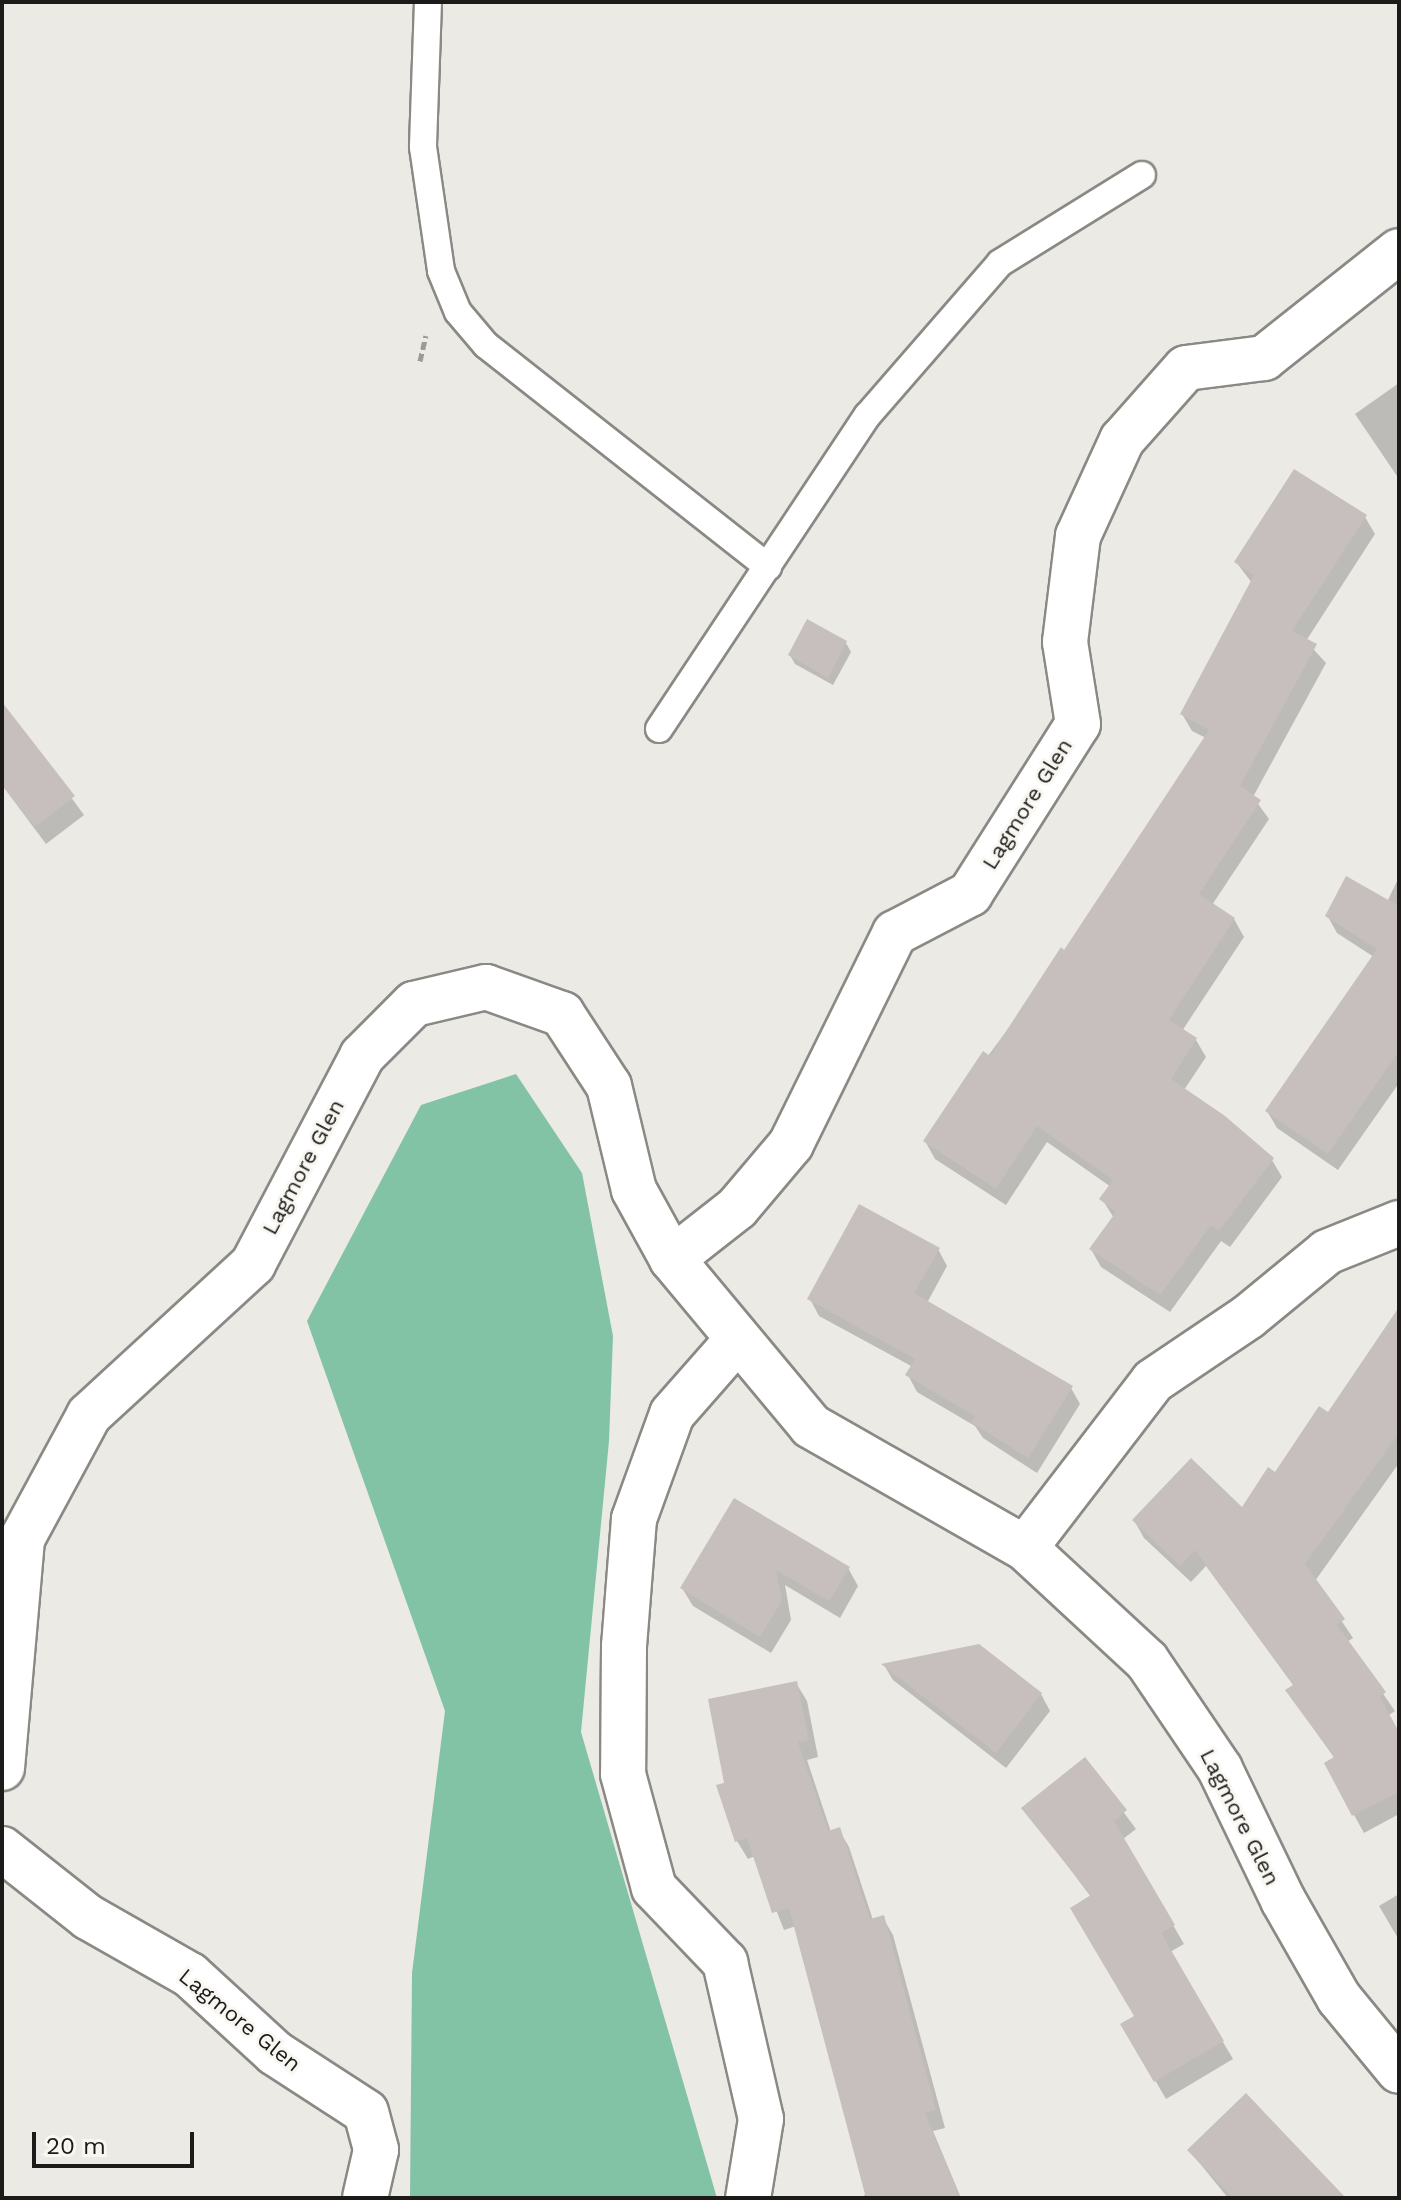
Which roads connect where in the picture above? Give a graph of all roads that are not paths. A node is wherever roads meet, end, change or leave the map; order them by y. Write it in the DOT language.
graph roads {
  1 [pos="428,2"];
  2 [pos="1142,175"];
  3 [pos="1399,251"];
  4 [pos="768,567"];
  5 [pos="659,729"];
  6 [pos="1399,1223"];
  7 [pos="672,1259"];
  8 [pos="737,1340"];
  9 [pos="1025,1548"];
  10 [pos="7,1682"];
  11 [pos="2,1768"];
  12 [pos="2,1849"];
  13 [pos="1399,2071"];
  14 [pos="365,2198"];
  15 [pos="748,2198"];
  1 -- 4 [label="lane"];
  2 -- 4 [label="lane"];
  3 -- 7 [label="street, Lagmore Glen"];
  4 -- 5 [label="lane"];
  6 -- 9 [label="street"];
  7 -- 8 [label="street, Lagmore Glen"];
  7 -- 10 [label="street, Lagmore Glen"];
  8 -- 9 [label="street, Lagmore Glen"];
  8 -- 15 [label="street"];
  9 -- 13 [label="street, Lagmore Glen"];
  10 -- 11 [label="street, Lagmore Glen"];
  12 -- 14 [label="street, Lagmore Glen"];
}
